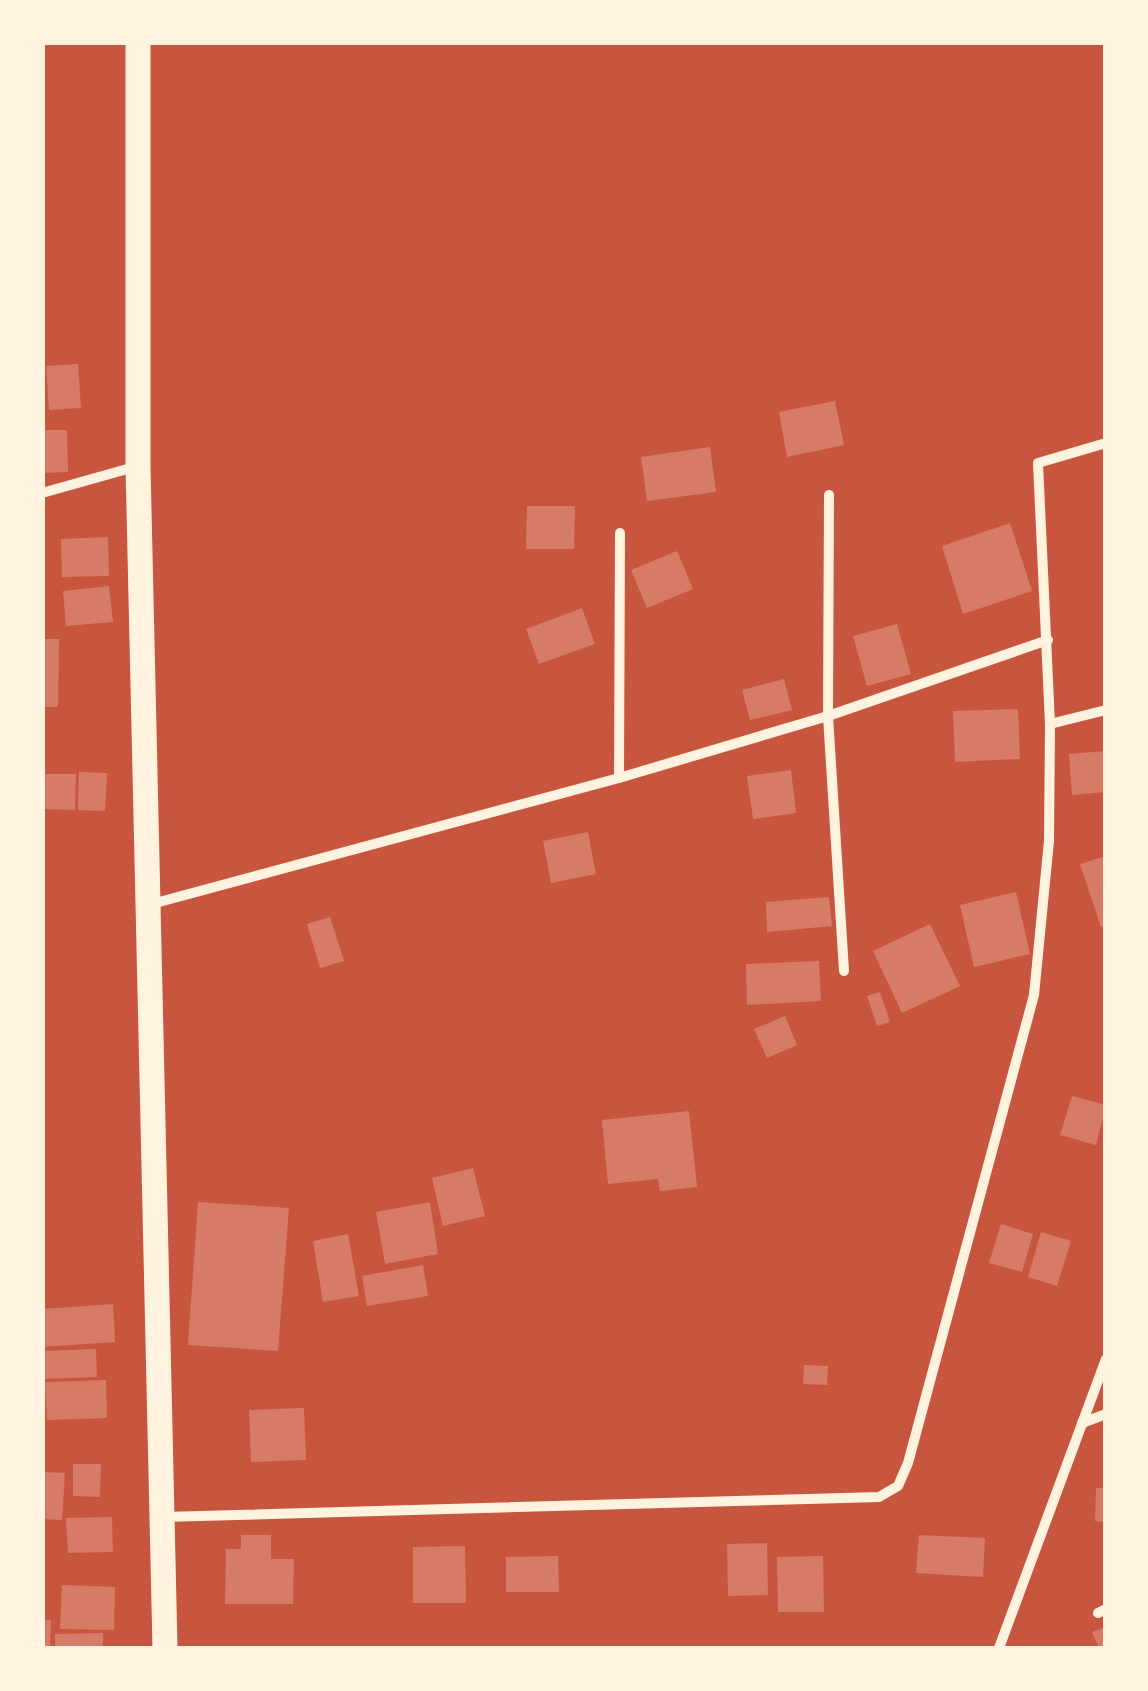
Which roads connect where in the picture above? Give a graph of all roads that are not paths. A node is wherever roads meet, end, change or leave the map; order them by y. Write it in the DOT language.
graph roads {
  1 [pos="138,42"];
  2 [pos="1106,443"];
  3 [pos="138,466"];
  4 [pos="42,493"];
  5 [pos="830,495"];
  6 [pos="620,534"];
  7 [pos="1048,640"];
  8 [pos="1106,710"];
  9 [pos="828,716"];
  10 [pos="1050,724"];
  11 [pos="619,778"];
  12 [pos="146,906"];
  13 [pos="844,971"];
  14 [pos="1106,1358"];
  15 [pos="1106,1414"];
  16 [pos="1082,1423"];
  17 [pos="162,1517"];
  18 [pos="165,1648"];
  19 [pos="999,1648"];
  1 -- 3 [label="main road"];
  2 -- 7 [label="street"];
  3 -- 4 [label="street"];
  3 -- 12 [label="main road"];
  5 -- 9 [label="street"];
  6 -- 11 [label="street"];
  7 -- 9 [label="street"];
  7 -- 10 [label="street"];
  8 -- 10 [label="street"];
  9 -- 11 [label="street"];
  9 -- 13 [label="street"];
  10 -- 17 [label="street"];
  11 -- 12 [label="street"];
  12 -- 17 [label="main road"];
  14 -- 16 [label="street"];
  15 -- 16 [label="street"];
  16 -- 19 [label="street"];
  17 -- 18 [label="main road"];
}
